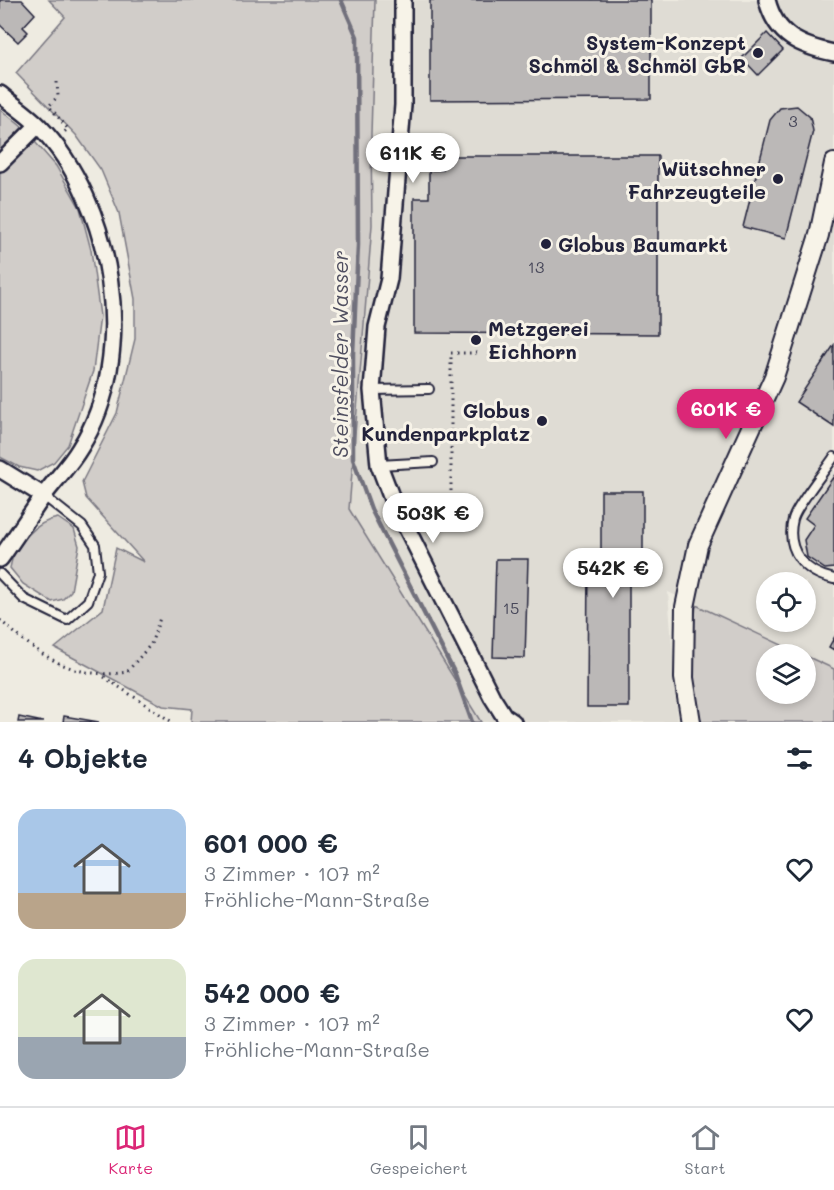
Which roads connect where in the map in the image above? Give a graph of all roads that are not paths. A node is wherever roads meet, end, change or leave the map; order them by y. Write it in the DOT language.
graph roads {
  1 [pos="403,0"];
  2 [pos="767,0"];
  3 [pos="834,53"];
  4 [pos="0,94"];
  5 [pos="38,125"];
  6 [pos="0,163"];
  7 [pos="834,163"];
  8 [pos="429,389"];
  9 [pos="372,390"];
  10 [pos="834,457"];
  11 [pos="433,462"];
  12 [pos="380,465"];
  13 [pos="0,469"];
  14 [pos="44,496"];
  15 [pos="0,559"];
  16 [pos="0,574"];
  17 [pos="834,579"];
  18 [pos="513,722"];
  19 [pos="691,722"];
  1 -- 9 [label="street"];
  2 -- 3 [label="street"];
  4 -- 5 [label="street"];
  5 -- 6 [label="street"];
  5 -- 14 [label="street"];
  7 -- 19 [label="street"];
  8 -- 9 [label="lane"];
  9 -- 12 [label="street"];
  10 -- 17 [label="lane"];
  11 -- 12 [label="lane"];
  12 -- 18 [label="street"];
  13 -- 14 [label="street"];
  14 -- 15 [label="street"];
  14 -- 16 [label="lane"];
}
